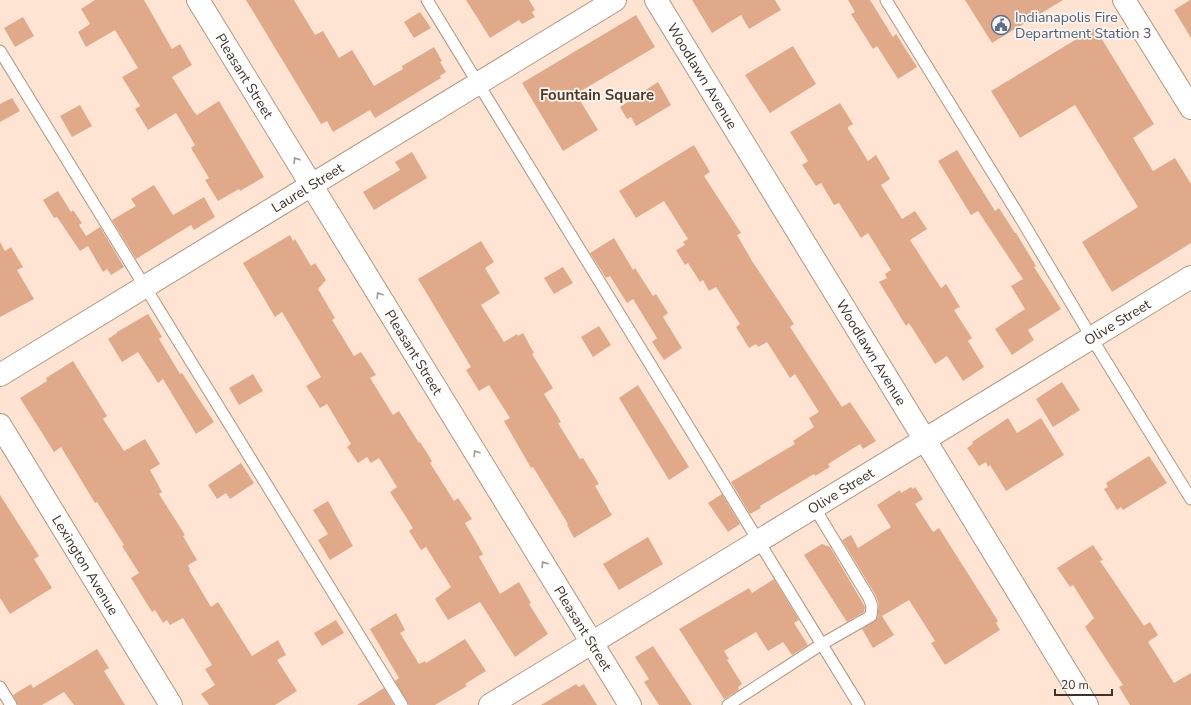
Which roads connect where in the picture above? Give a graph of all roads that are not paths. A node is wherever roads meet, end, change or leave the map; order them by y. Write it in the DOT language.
graph roads {
  1 [pos="198,0"];
  2 [pos="427,0"];
  3 [pos="615,0"];
  4 [pos="656,0"];
  5 [pos="886,0"];
  6 [pos="1124,0"];
  7 [pos="0,51"];
  8 [pos="479,83"];
  9 [pos="1191,108"];
  10 [pos="312,185"];
  11 [pos="1191,277"];
  12 [pos="145,287"];
  13 [pos="1092,338"];
  14 [pos="0,375"];
  15 [pos="0,425"];
  16 [pos="926,439"];
  17 [pos="1191,499"];
  18 [pos="814,507"];
  19 [pos="759,541"];
  20 [pos="592,643"];
  21 [pos="822,644"];
  22 [pos="0,687"];
  23 [pos="11,705"];
  24 [pos="172,705"];
  25 [pos="402,705"];
  26 [pos="490,705"];
  27 [pos="630,705"];
  28 [pos="728,705"];
  29 [pos="859,705"];
  30 [pos="1087,705"];
  10 -- 1 [label="street, Pleasant Street, one-way"];
  2 -- 8 [label="lane"];
  3 -- 8 [label="street, Laurel Street"];
  4 -- 16 [label="street, Woodlawn Avenue"];
  5 -- 13 [label="lane"];
  6 -- 9 [label="street"];
  7 -- 12 [label="lane"];
  8 -- 10 [label="street, Laurel Street"];
  8 -- 19 [label="lane"];
  10 -- 12 [label="street, Laurel Street"];
  20 -- 10 [label="street, Pleasant Street, one-way"];
  11 -- 13 [label="street, Olive Street"];
  12 -- 14 [label="street, Laurel Street"];
  12 -- 25 [label="lane"];
  13 -- 16 [label="street, Olive Street"];
  13 -- 17 [label="lane"];
  15 -- 24 [label="street, Lexington Avenue"];
  16 -- 18 [label="street, Olive Street"];
  16 -- 30 [label="street, Woodlawn Avenue"];
  18 -- 19 [label="street, Olive Street"];
  18 -- 21 [label="lane"];
  19 -- 20 [label="street, Olive Street"];
  19 -- 21 [label="lane"];
  20 -- 26 [label="street, Olive Street"];
  20 -- 27 [label="street, Pleasant Street"];
  21 -- 28 [label="lane"];
  21 -- 29 [label="lane"];
  22 -- 23 [label="lane"];
}
